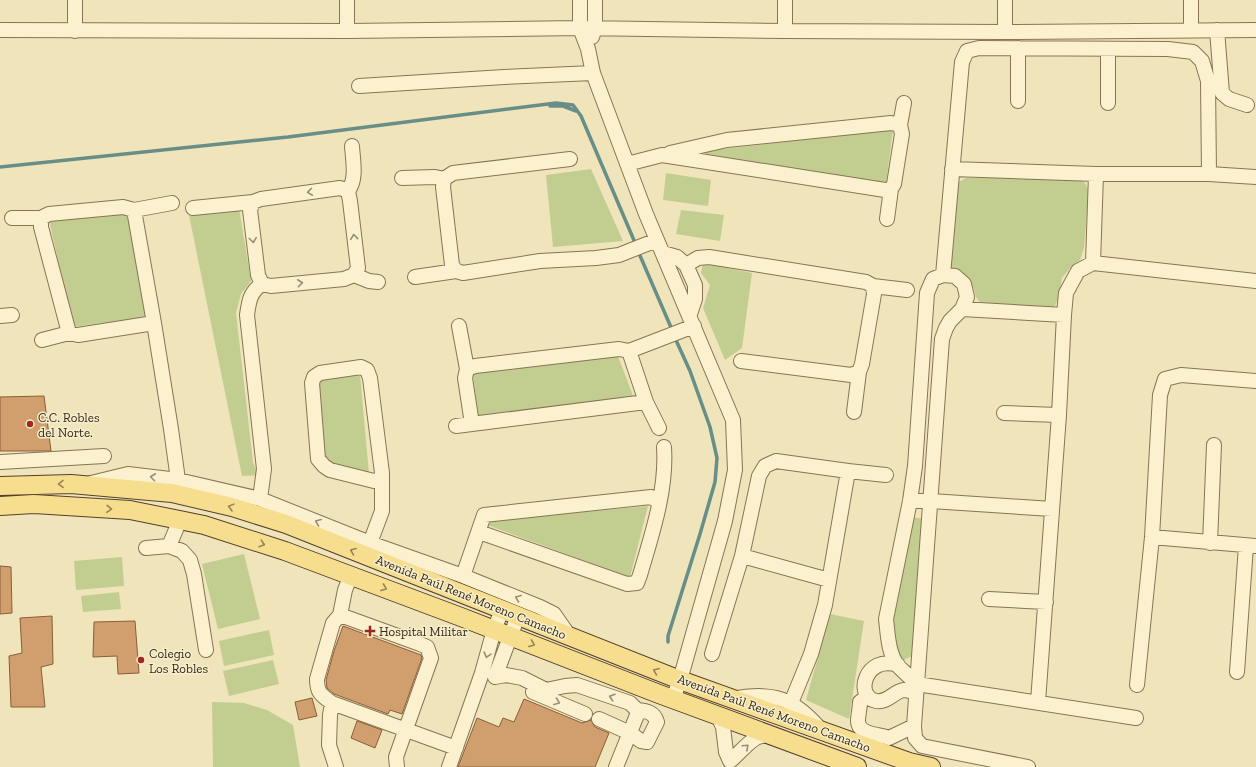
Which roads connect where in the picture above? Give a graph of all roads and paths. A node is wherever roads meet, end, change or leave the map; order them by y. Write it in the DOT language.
graph roads {
  1 [pos="75,0"];
  2 [pos="347,0"];
  3 [pos="580,0"];
  4 [pos="595,0"];
  5 [pos="785,0"];
  6 [pos="1005,0"];
  7 [pos="1191,0"];
  8 [pos="580,28"];
  9 [pos="595,28"];
  10 [pos="0,30"];
  11 [pos="1191,30"];
  12 [pos="1217,30"];
  13 [pos="1256,30"];
  14 [pos="75,31"];
  15 [pos="346,31"];
  16 [pos="785,31"];
  17 [pos="1005,32"];
  18 [pos="1018,48"];
  19 [pos="588,49"];
  20 [pos="1108,49"];
  21 [pos="593,73"];
  22 [pos="359,86"];
  23 [pos="1018,101"];
  24 [pos="904,102"];
  25 [pos="1108,103"];
  26 [pos="1247,105"];
  27 [pos="900,125"];
  28 [pos="352,146"];
  29 [pos="662,155"];
  30 [pos="570,159"];
  31 [pos="627,164"];
  32 [pos="952,169"];
  33 [pos="1096,174"];
  34 [pos="1209,174"];
  35 [pos="1256,177"];
  36 [pos="402,178"];
  37 [pos="444,179"];
  38 [pos="891,189"];
  39 [pos="348,191"];
  40 [pos="253,202"];
  41 [pos="172,203"];
  42 [pos="193,208"];
  43 [pos="134,210"];
  44 [pos="12,218"];
  45 [pos="41,218"];
  46 [pos="887,219"];
  47 [pos="655,246"];
  48 [pos="1093,263"];
  49 [pos="686,265"];
  50 [pos="456,271"];
  51 [pos="354,275"];
  52 [pos="943,275"];
  53 [pos="414,278"];
  54 [pos="1256,281"];
  55 [pos="378,282"];
  56 [pos="262,284"];
  57 [pos="873,286"];
  58 [pos="907,290"];
  59 [pos="962,309"];
  60 [pos="1064,315"];
  61 [pos="692,320"];
  62 [pos="154,324"];
  63 [pos="459,326"];
  64 [pos="69,333"];
  65 [pos="42,340"];
  66 [pos="629,351"];
  67 [pos="741,361"];
  68 [pos="467,369"];
  69 [pos="859,372"];
  70 [pos="1256,381"];
  71 [pos="646,402"];
  72 [pos="854,412"];
  73 [pos="1004,413"];
  74 [pos="1058,415"];
  75 [pos="472,424"];
  76 [pos="456,426"];
  77 [pos="660,428"];
  78 [pos="1214,445"];
  79 [pos="664,447"];
  80 [pos="104,456"];
  81 [pos="0,462"];
  82 [pos="848,471"];
  83 [pos="886,475"];
  84 [pos="381,479"];
  85 [pos="178,480"];
  86 [pos="83,485"];
  87 [pos="0,486"];
  88 [pos="260,499"];
  89 [pos="910,501"];
  90 [pos="931,501"];
  91 [pos="659,502"];
  92 [pos="0,506"];
  93 [pos="1052,509"];
  94 [pos="180,520"];
  95 [pos="479,532"];
  96 [pos="1152,537"];
  97 [pos="1210,542"];
  98 [pos="370,543"];
  99 [pos="169,546"];
  100 [pos="1251,546"];
  101 [pos="146,548"];
  102 [pos="742,556"];
  103 [pos="351,576"];
  104 [pos="463,576"];
  105 [pos="829,580"];
  106 [pos="988,598"];
  107 [pos="1046,602"];
  108 [pos="510,613"];
  109 [pos="340,615"];
  110 [pos="502,633"];
  111 [pos="570,636"];
  112 [pos="206,650"];
  113 [pos="712,654"];
  114 [pos="898,665"];
  115 [pos="1237,672"];
  116 [pos="489,675"];
  117 [pos="680,680"];
  118 [pos="1137,685"];
  119 [pos="917,688"];
  120 [pos="868,696"];
  121 [pos="673,699"];
  122 [pos="732,699"];
  123 [pos="1038,702"];
  124 [pos="332,703"];
  125 [pos="791,703"];
  126 [pos="637,710"];
  127 [pos="585,714"];
  128 [pos="718,716"];
  129 [pos="1136,718"];
  130 [pos="599,719"];
  131 [pos="914,726"];
  132 [pos="406,730"];
  133 [pos="821,730"];
  134 [pos="630,733"];
  135 [pos="768,734"];
  136 [pos="885,745"];
  137 [pos="456,748"];
  138 [pos="730,764"];
  139 [pos="336,767"];
  140 [pos="397,767"];
  141 [pos="449,767"];
  142 [pos="616,767"];
  143 [pos="857,767"];
  144 [pos="931,767"];
  145 [pos="1028,767"];
  1 -- 14 [label="street"];
  2 -- 15 [label="street"];
  3 -- 8 [label="street"];
  4 -- 9 [label="street"];
  5 -- 16 [label="street"];
  6 -- 17 [label="street"];
  7 -- 11 [label="street"];
  8 -- 9 [label="street"];
  8 -- 15 [label="street"];
  8 -- 19 [label="street"];
  9 -- 16 [label="street"];
  9 -- 19 [label="street"];
  10 -- 14 [label="street"];
  11 -- 12 [label="street"];
  11 -- 17 [label="street"];
  12 -- 13 [label="street"];
  12 -- 26 [label="street"];
  14 -- 15 [label="street"];
  16 -- 17 [label="street"];
  18 -- 20 [label="street"];
  18 -- 23 [label="street"];
  18 -- 32 [label="street"];
  19 -- 21 [label="street"];
  20 -- 25 [label="street"];
  20 -- 34 [label="street"];
  21 -- 22 [label="street"];
  21 -- 31 [label="street"];
  24 -- 27 [label="street"];
  27 -- 29 [label="street"];
  27 -- 38 [label="street"];
  28 -- 39 [label="street"];
  29 -- 31 [label="street"];
  29 -- 38 [label="street"];
  30 -- 37 [label="street"];
  31 -- 47 [label="street"];
  32 -- 33 [label="street"];
  32 -- 52 [label="street"];
  33 -- 34 [label="street"];
  33 -- 48 [label="street"];
  34 -- 35 [label="street"];
  36 -- 37 [label="street"];
  37 -- 50 [label="street"];
  38 -- 46 [label="street"];
  39 -- 40 [label="street, one-way"];
  51 -- 39 [label="street, one-way"];
  40 -- 42 [label="street"];
  40 -- 56 [label="street, one-way"];
  41 -- 43 [label="street"];
  43 -- 45 [label="street"];
  43 -- 62 [label="street"];
  44 -- 45 [label="street"];
  45 -- 64 [label="street"];
  47 -- 49 [label="street"];
  47 -- 50 [label="street"];
  47 -- 61 [label="street"];
  48 -- 54 [label="street"];
  48 -- 60 [label="street"];
  49 -- 57 [label="street"];
  49 -- 61 [label="street"];
  50 -- 53 [label="street"];
  51 -- 55 [label="street"];
  56 -- 51 [label="street, one-way"];
  52 -- 59 [label="street"];
  52 -- 89 [label="street"];
  56 -- 88 [label="street"];
  57 -- 58 [label="street"];
  57 -- 69 [label="street"];
  59 -- 60 [label="street"];
  59 -- 90 [label="street"];
  60 -- 74 [label="street"];
  61 -- 66 [label="street"];
  61 -- 117 [label="street"];
  62 -- 64 [label="street"];
  62 -- 85 [label="street"];
  63 -- 68 [label="street"];
  64 -- 65 [label="street"];
  66 -- 68 [label="street"];
  66 -- 71 [label="street"];
  67 -- 69 [label="street"];
  68 -- 75 [label="street"];
  69 -- 72 [label="street"];
  70 -- 96 [label="street"];
  71 -- 75 [label="street"];
  71 -- 77 [label="street"];
  73 -- 74 [label="street"];
  74 -- 93 [label="street"];
  75 -- 76 [label="street"];
  78 -- 97 [label="street"];
  79 -- 91 [label="street"];
  80 -- 81 [label="street"];
  82 -- 83 [label="street"];
  82 -- 102 [label="street"];
  82 -- 105 [label="street"];
  84 -- 84 [label="street"];
  84 -- 98 [label="street"];
  85 -- 86 [label="street, one-way"];
  85 -- 88 [label="street"];
  86 -- 87 [label="main road, Avenida Paúl René Moreno Camacho, one-way"];
  108 -- 86 [label="main road, Avenida Paúl René Moreno Camacho, one-way"];
  98 -- 88 [label="street, one-way"];
  89 -- 90 [label="street"];
  89 -- 114 [label="street"];
  90 -- 93 [label="street"];
  90 -- 119 [label="street"];
  91 -- 95 [label="street"];
  91 -- 95 [label="street"];
  92 -- 94 [label="main road, Avenida Paúl René Moreno Camacho, one-way"];
  93 -- 107 [label="street"];
  94 -- 99 [label="street"];
  94 -- 103 [label="main road, Avenida Paúl René Moreno Camacho, one-way"];
  95 -- 104 [label="street"];
  96 -- 97 [label="street"];
  96 -- 118 [label="street"];
  97 -- 100 [label="street"];
  98 -- 104 [label="street"];
  99 -- 101 [label="street"];
  99 -- 112 [label="street"];
  100 -- 115 [label="street"];
  102 -- 105 [label="street"];
  102 -- 113 [label="street"];
  103 -- 109 [label="street"];
  103 -- 110 [label="main road, Avenida Paúl René Moreno Camacho, one-way"];
  111 -- 104 [label="street, one-way"];
  105 -- 125 [label="street"];
  106 -- 107 [label="street"];
  107 -- 123 [label="street"];
  108 -- 110 [label="street"];
  108 -- 111 [label="main road, Avenida Paúl René Moreno Camacho"];
  109 -- 124 [label="street"];
  109 -- 132 [label="street"];
  110 -- 116 [label="street"];
  110 -- 121 [label="main road, Avenida Paúl René Moreno Camacho, one-way"];
  117 -- 111 [label="main road, Avenida Paúl René Moreno Camacho, one-way"];
  114 -- 119 [label="street"];
  114 -- 120 [label="street"];
  126 -- 116 [label="street, one-way"];
  116 -- 127 [label="street, one-way"];
  116 -- 137 [label="street"];
  117 -- 121 [label="street"];
  117 -- 122 [label="main road, Avenida Paúl René Moreno Camacho"];
  119 -- 120 [label="street"];
  119 -- 123 [label="street"];
  119 -- 131 [label="street"];
  120 -- 136 [label="street"];
  121 -- 128 [label="main road, Avenida Paúl René Moreno Camacho"];
  122 -- 125 [label="street"];
  122 -- 133 [label="main road, Avenida Paúl René Moreno Camacho"];
  123 -- 129 [label="street"];
  124 -- 132 [label="street"];
  124 -- 139 [label="street"];
  125 -- 133 [label="street"];
  126 -- 134 [label="street"];
  126 -- 134 [label="street"];
  128 -- 135 [label="main road, Avenida Paúl René Moreno Camacho"];
  128 -- 138 [label="street"];
  130 -- 134 [label="street"];
  131 -- 136 [label="street"];
  131 -- 145 [label="street"];
  132 -- 137 [label="street"];
  132 -- 140 [label="street"];
  133 -- 136 [label="main road, Avenida Paúl René Moreno Camacho"];
  134 -- 142 [label="street"];
  138 -- 135 [label="street, one-way"];
  135 -- 143 [label="main road, Avenida Paúl René Moreno Camacho"];
  136 -- 144 [label="main road, Avenida Paúl René Moreno Camacho"];
  137 -- 141 [label="street"];
}
